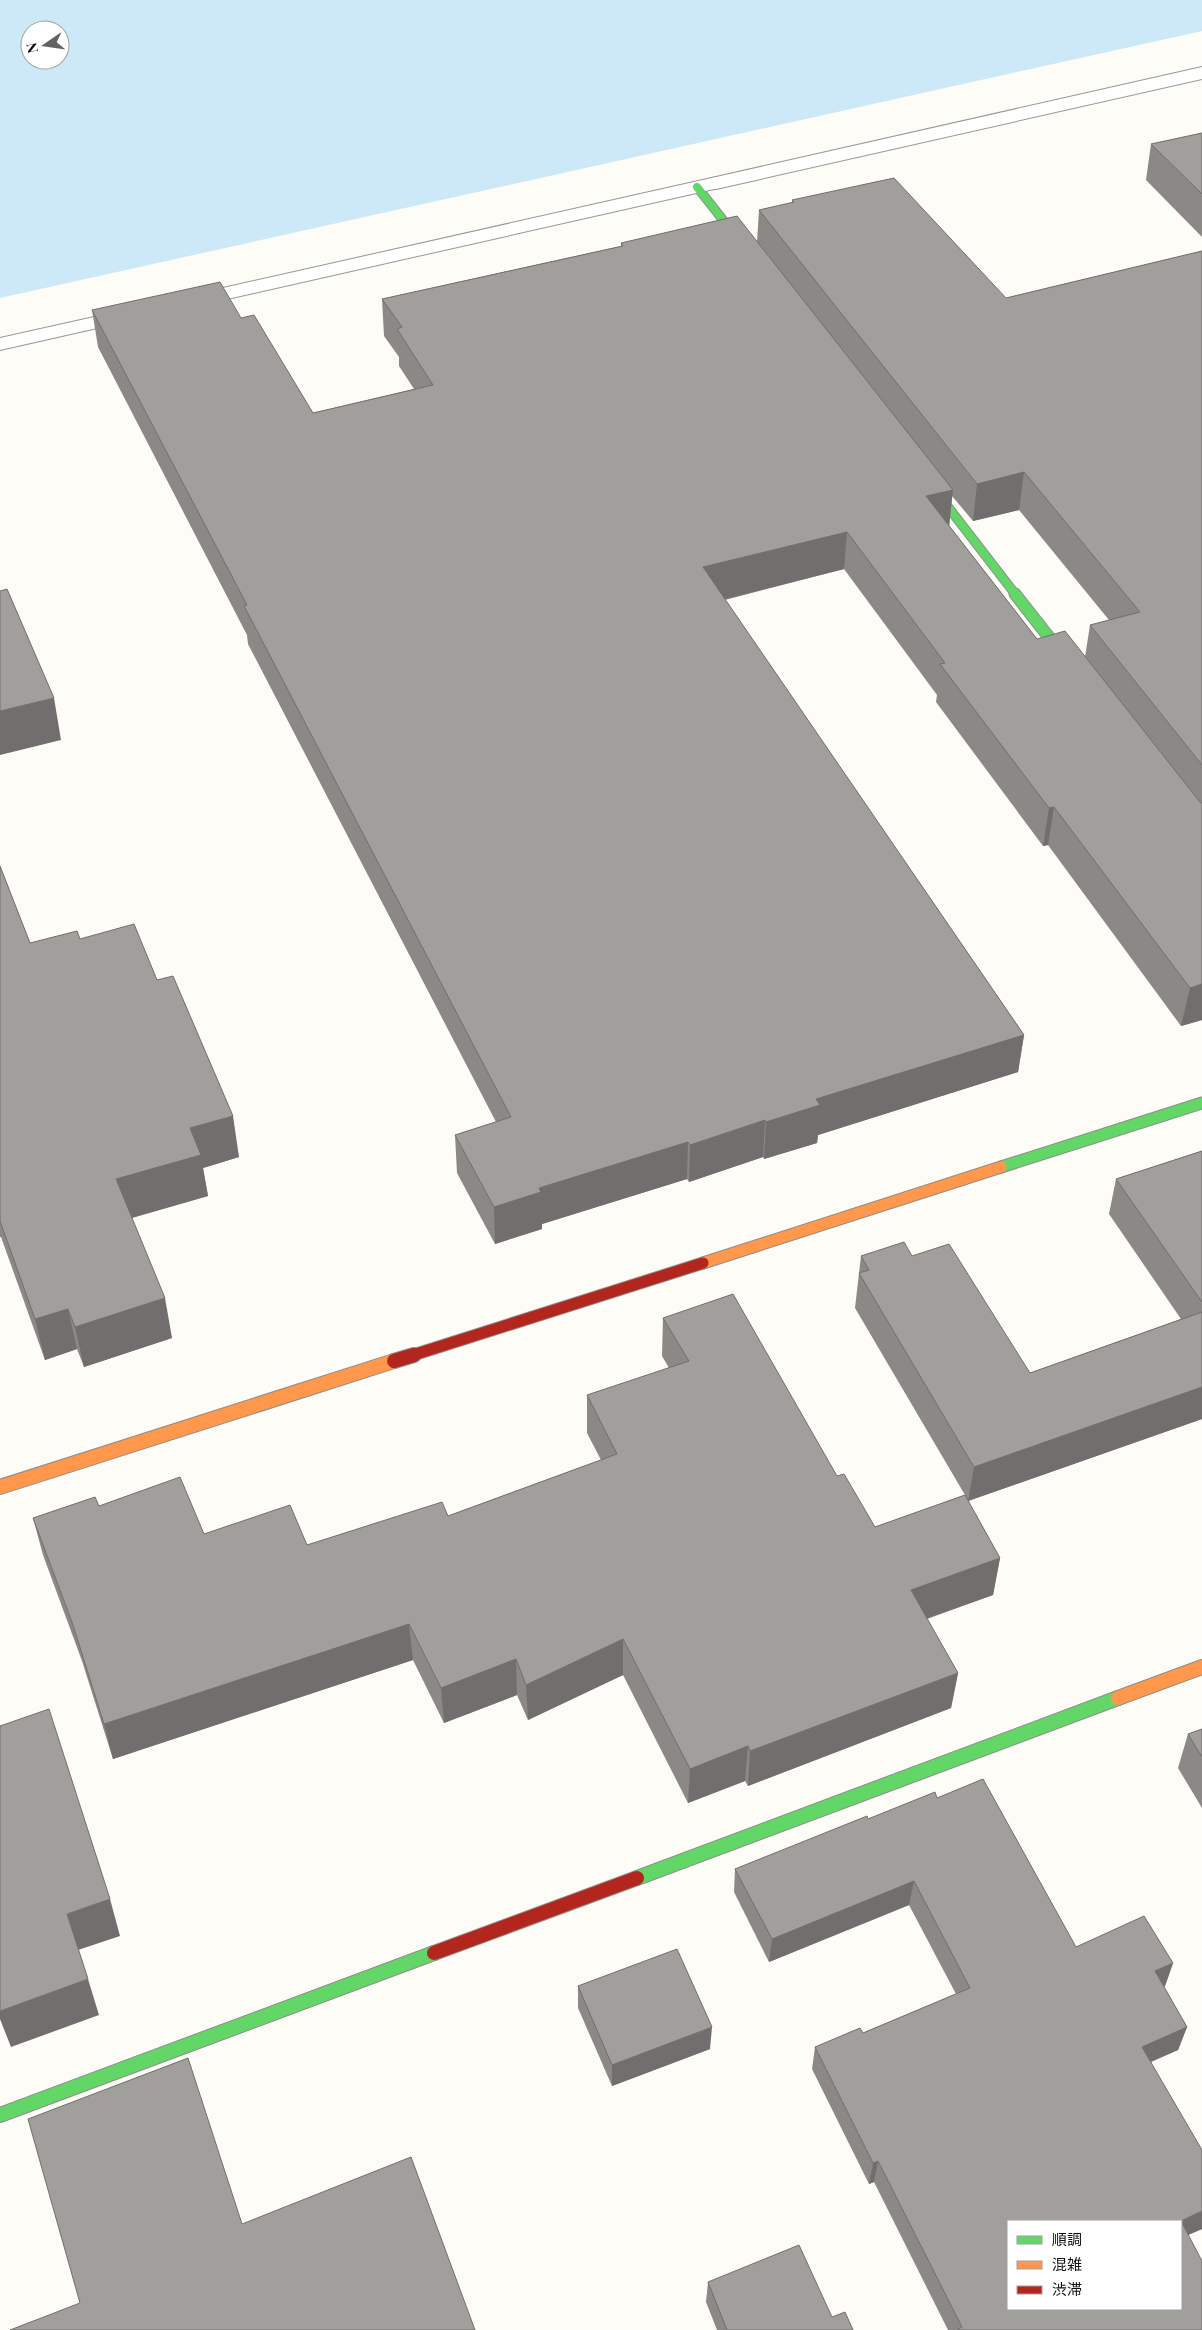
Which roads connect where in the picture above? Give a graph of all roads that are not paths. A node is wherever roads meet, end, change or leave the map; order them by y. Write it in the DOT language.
graph roads {
  1 [pos="1202,73"];
  2 [pos="707,185"];
  3 [pos="753,258"];
  4 [pos="174,305"];
  5 [pos="145,311"];
  6 [pos="0,344"];
  7 [pos="919,470"];
  8 [pos="1079,675"];
  9 [pos="1202,1103"];
  10 [pos="0,1487"];
  11 [pos="1202,1667"];
  12 [pos="0,2116"];
  1 -- 2 [label="street"];
  2 -- 3 [label="street"];
  2 -- 4 [label="street"];
  5 -- 6 [label="street"];
  7 -- 8 [label="street"];
  9 -- 10 [label="street"];
  11 -- 12 [label="street"];
}
